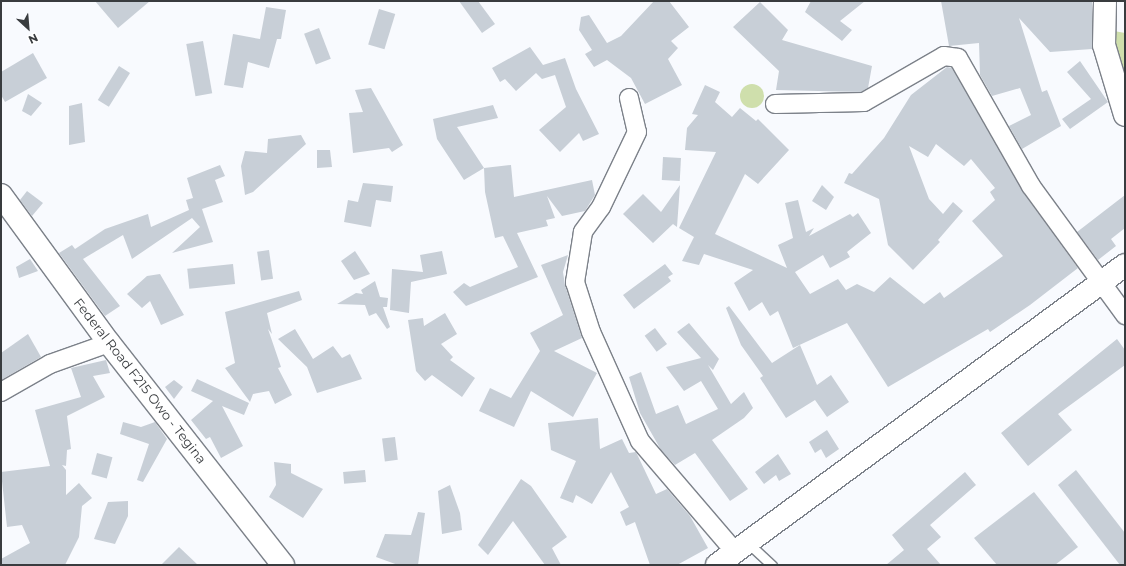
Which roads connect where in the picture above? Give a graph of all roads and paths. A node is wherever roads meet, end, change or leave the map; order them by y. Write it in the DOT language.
graph roads {
  1 [pos="1105,1"];
  2 [pos="629,98"];
  3 [pos="775,104"];
  4 [pos="1125,115"];
  5 [pos="1,195"];
  6 [pos="1125,265"];
  7 [pos="1102,283"];
  8 [pos="1125,314"];
  9 [pos="109,343"];
  10 [pos="1,392"];
  11 [pos="741,547"];
  12 [pos="283,565"];
  13 [pos="717,565"];
  14 [pos="772,565"];
  1 -- 4 [label="main road"];
  2 -- 11 [label="street"];
  3 -- 7 [label="street"];
  5 -- 9 [label="main road, Federal Road F215 Owo - Tegina"];
  6 -- 7 [label="main road"];
  7 -- 8 [label="street"];
  7 -- 11 [label="main road"];
  9 -- 10 [label="street"];
  9 -- 12 [label="main road, Federal Road F215 Owo - Tegina"];
  11 -- 13 [label="main road"];
  11 -- 14 [label="lane"];
}
